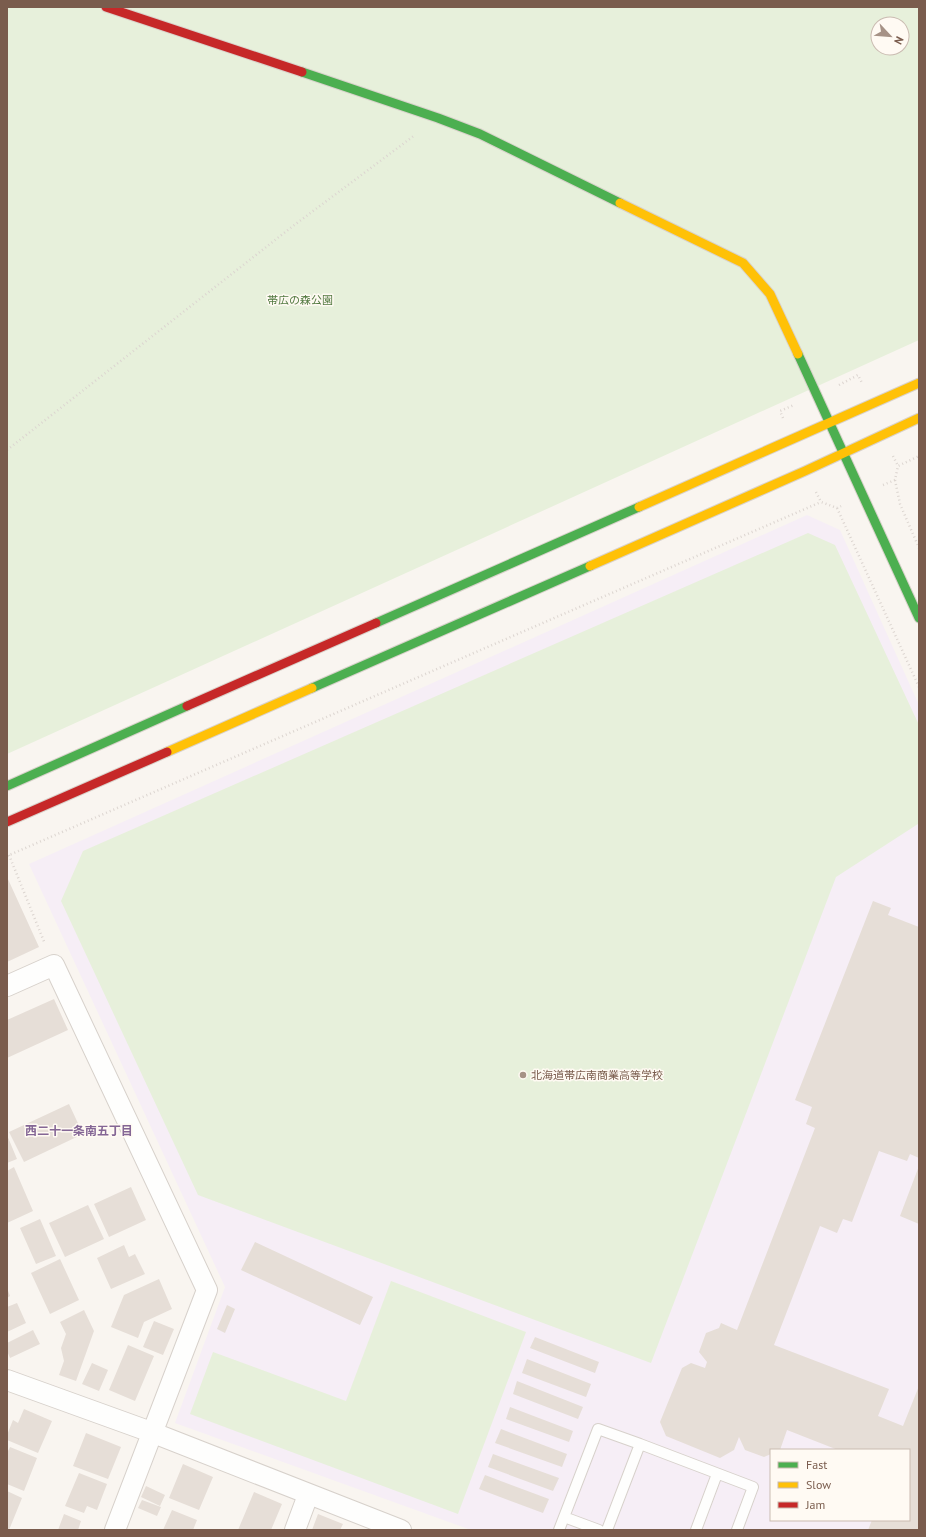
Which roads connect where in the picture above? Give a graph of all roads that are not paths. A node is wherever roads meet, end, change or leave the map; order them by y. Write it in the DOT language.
graph roads {
  1 [pos="106,7"];
  2 [pos="919,383"];
  3 [pos="919,418"];
  4 [pos="830,422"];
  5 [pos="844,453"];
  6 [pos="919,618"];
  7 [pos="7,786"];
  8 [pos="7,822"];
  9 [pos="7,986"];
  10 [pos="7,1380"];
  11 [pos="151,1432"];
  12 [pos="640,1444"];
  13 [pos="717,1474"];
  14 [pos="308,1495"];
  15 [pos="564,1517"];
  16 [pos="115,1530"];
  17 [pos="296,1530"];
  18 [pos="401,1530"];
  19 [pos="559,1530"];
  20 [pos="599,1530"];
  21 [pos="607,1530"];
  22 [pos="696,1530"];
  23 [pos="737,1530"];
  1 -- 4 [label="street"];
  2 -- 4 [label="street"];
  3 -- 5 [label="street"];
  4 -- 5 [label="street"];
  4 -- 7 [label="street"];
  5 -- 6 [label="street"];
  5 -- 8 [label="street"];
  9 -- 11 [label="street"];
  10 -- 11 [label="street"];
  11 -- 14 [label="street"];
  11 -- 16 [label="street"];
  12 -- 13 [label="lane"];
  12 -- 15 [label="lane"];
  12 -- 21 [label="lane"];
  13 -- 22 [label="lane"];
  13 -- 23 [label="lane"];
  14 -- 17 [label="street"];
  14 -- 18 [label="street"];
  15 -- 19 [label="lane"];
  15 -- 20 [label="lane"];
}
